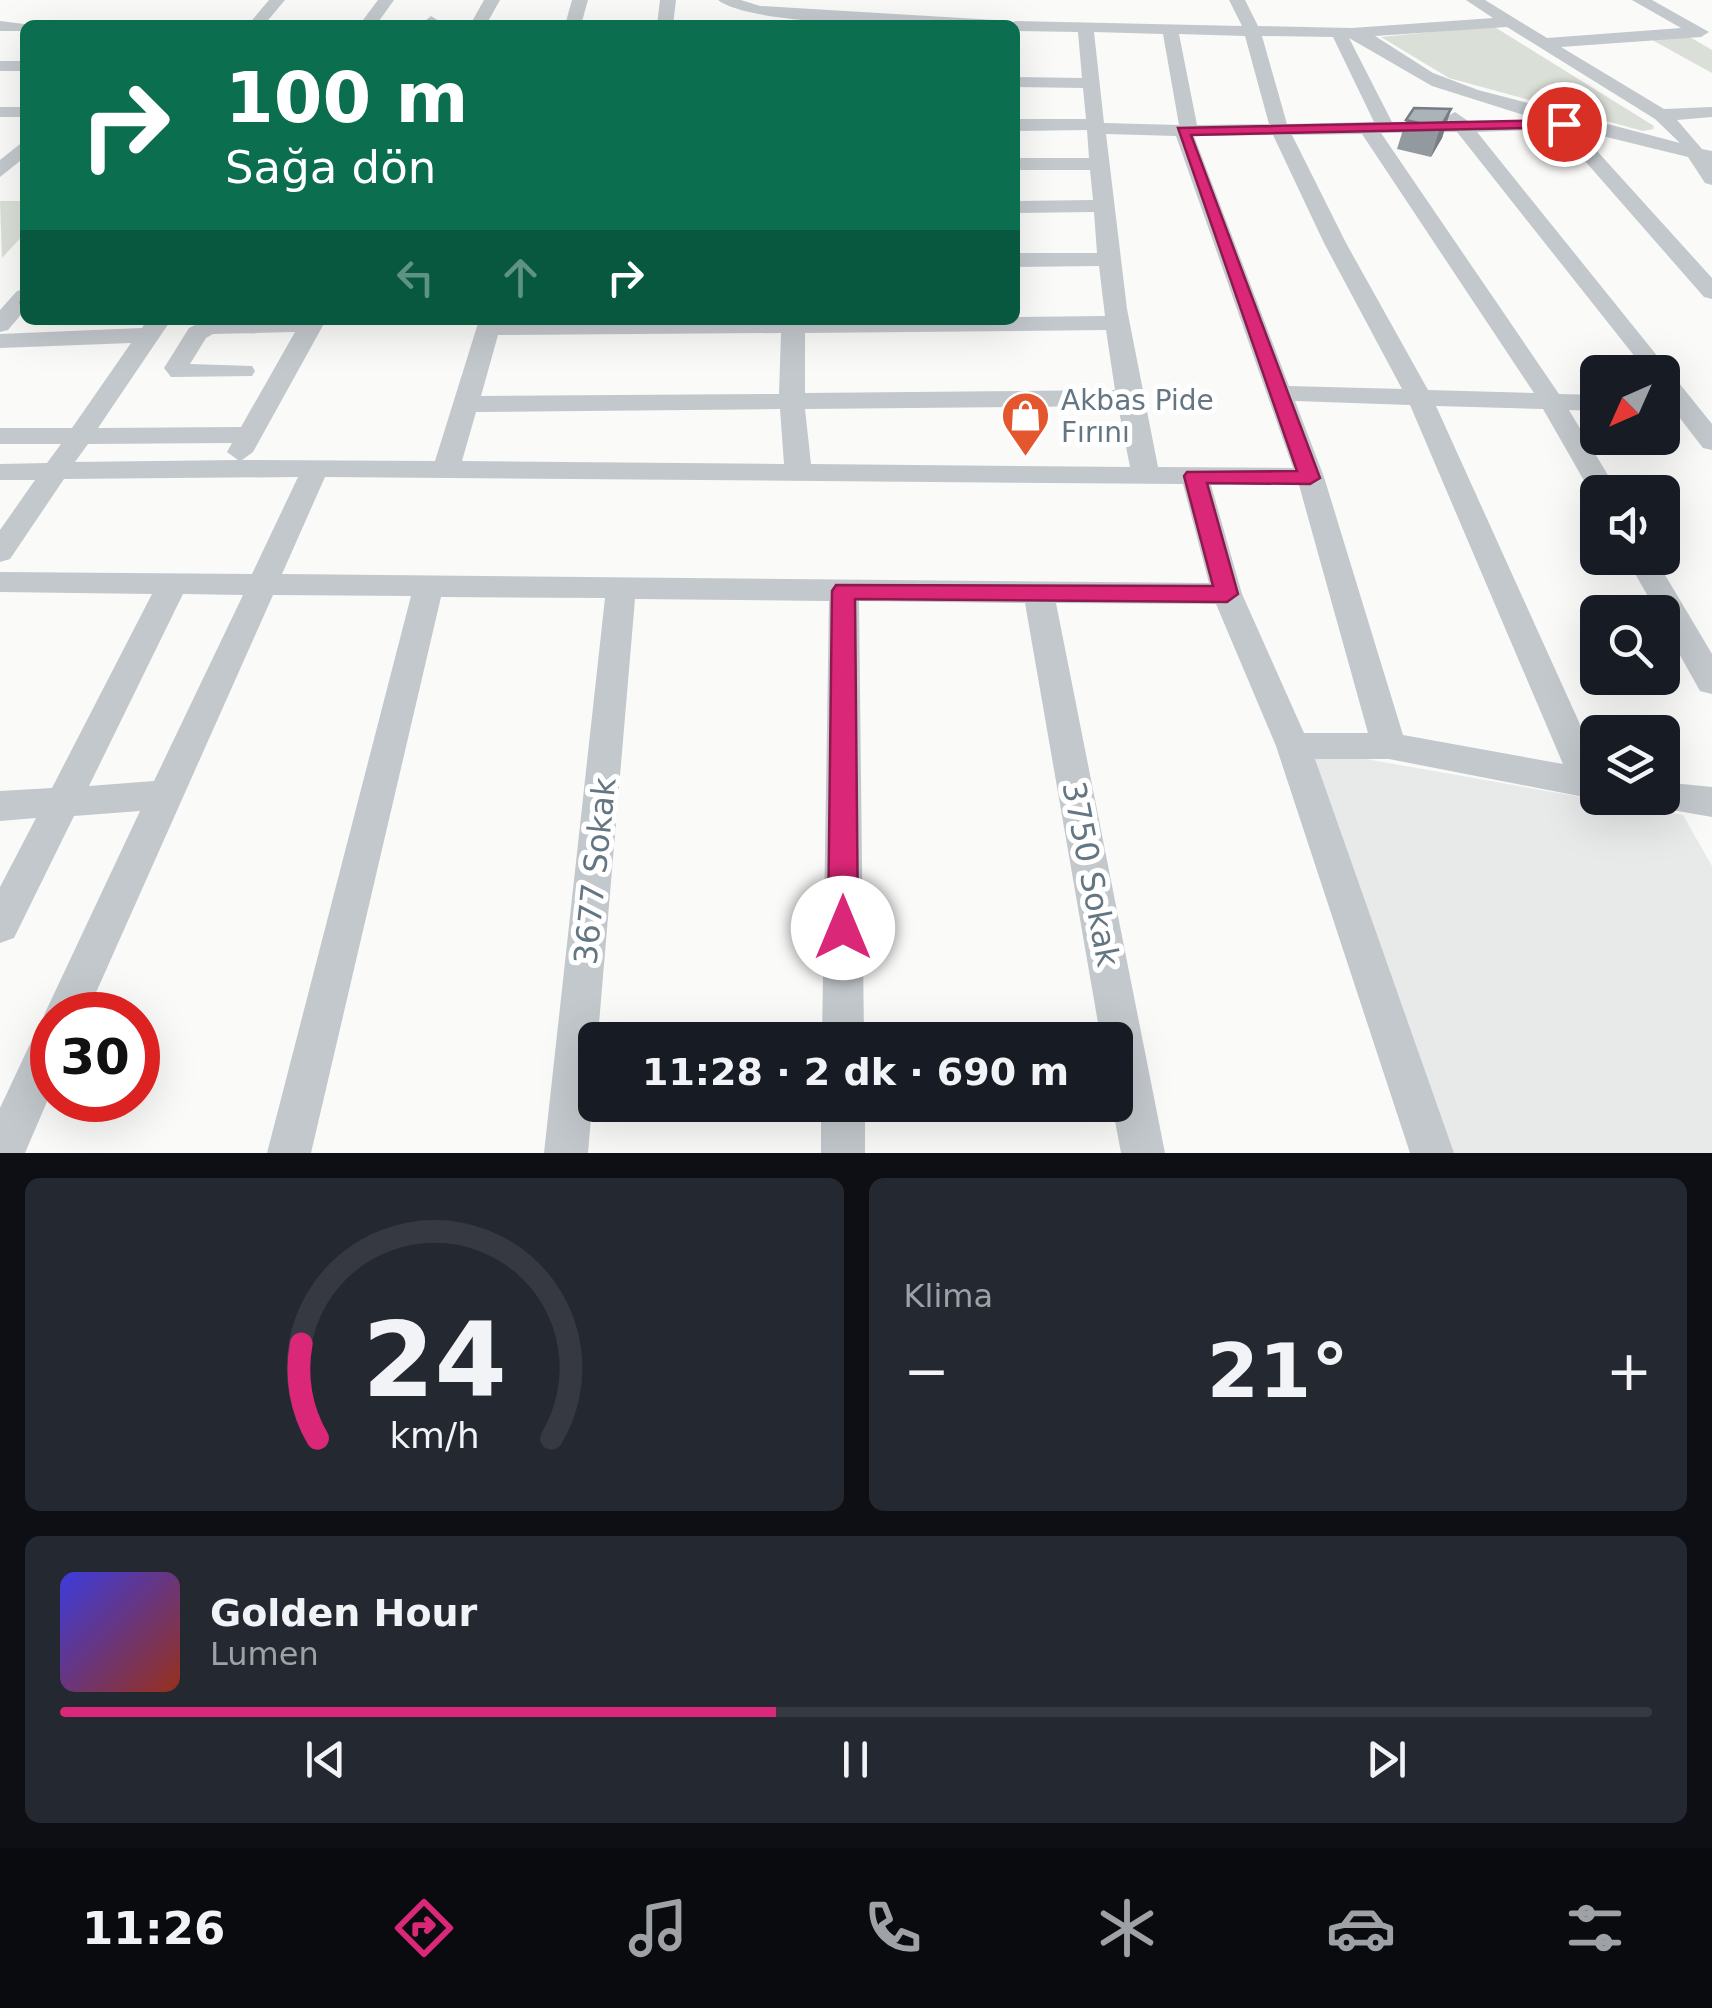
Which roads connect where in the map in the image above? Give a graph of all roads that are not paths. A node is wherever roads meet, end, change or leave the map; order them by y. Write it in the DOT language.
graph roads {
  1 [pos="277,0"];
  2 [pos="726,0"];
  3 [pos="1237,0"];
  4 [pos="1474,0"];
  5 [pos="1640,0"];
  6 [pos="1664,0"];
  7 [pos="758,18"];
  8 [pos="260,20"];
  9 [pos="799,20"];
  10 [pos="1510,22"];
  11 [pos="1020,27"];
  12 [pos="1170,29"];
  13 [pos="1252,30"];
  14 [pos="1708,32"];
  15 [pos="1345,33"];
  16 [pos="1086,36"];
  17 [pos="1544,42"];
  18 [pos="1033,45"];
  19 [pos="1410,66"];
  20 [pos="1020,82"];
  21 [pos="1091,83"];
  22 [pos="1712,112"];
  23 [pos="1661,116"];
  24 [pos="1561,121"];
  25 [pos="1020,124"];
  26 [pos="1096,126"];
  27 [pos="1464,127"];
  28 [pos="1377,128"];
  29 [pos="1280,130"];
  30 [pos="1186,131"];
  31 [pos="1692,152"];
  32 [pos="1712,157"];
  33 [pos="1020,164"];
  34 [pos="1097,164"];
  35 [pos="1712,179"];
  36 [pos="1104,206"];
  37 [pos="1020,207"];
  38 [pos="1110,259"];
  39 [pos="1020,260"];
  40 [pos="1712,292"];
  41 [pos="20,302"];
  42 [pos="1020,322"];
  43 [pos="1115,322"];
  44 [pos="0,325"];
  45 [pos="250,325"];
  46 [pos="310,325"];
  47 [pos="490,325"];
  48 [pos="793,325"];
  49 [pos="153,328"];
  50 [pos="0,342"];
  51 [pos="1644,355"];
  52 [pos="243,371"];
  53 [pos="1277,393"];
  54 [pos="1420,396"];
  55 [pos="1126,398"];
  56 [pos="792,402"];
  57 [pos="1552,402"];
  58 [pos="1580,402"];
  59 [pos="469,404"];
  60 [pos="1680,404"];
  61 [pos="1712,405"];
  62 [pos="1680,411"];
  63 [pos="78,435"];
  64 [pos="249,435"];
  65 [pos="0,436"];
  66 [pos="1712,442"];
  67 [pos="231,468"];
  68 [pos="316,468"];
  69 [pos="446,470"];
  70 [pos="0,472"];
  71 [pos="53,472"];
  72 [pos="798,473"];
  73 [pos="1594,475"];
  74 [pos="1146,476"];
  75 [pos="1195,476"];
  76 [pos="1310,478"];
  77 [pos="0,552"];
  78 [pos="1651,575"];
  79 [pos="0,582"];
  80 [pos="261,584"];
  81 [pos="172,585"];
  82 [pos="428,589"];
  83 [pos="621,590"];
  84 [pos="844,591"];
  85 [pos="1227,594"];
  86 [pos="1038,595"];
  87 [pos="1712,682"];
  88 [pos="1293,746"];
  89 [pos="1389,746"];
  90 [pos="1580,756"];
  91 [pos="1580,783"];
  92 [pos="166,794"];
  93 [pos="1680,799"];
  94 [pos="62,802"];
  95 [pos="1711,804"];
  96 [pos="0,806"];
  97 [pos="0,926"];
  98 [pos="76,992"];
  99 [pos="843,1022"];
  100 [pos="30,1091"];
  101 [pos="843,1122"];
  102 [pos="2,1153"];
  103 [pos="289,1153"];
  104 [pos="566,1153"];
  105 [pos="843,1153"];
  106 [pos="1143,1153"];
  107 [pos="1432,1153"];
  1 -- 8 [label="street"];
  2 -- 7 [label="street"];
  3 -- 13 [label="street"];
  4 -- 10 [label="street"];
  5 -- 14 [label="street"];
  6 -- 14 [label="street"];
  7 -- 9 [label="street"];
  10 -- 15 [label="street"];
  10 -- 17 [label="street"];
  11 -- 16 [label="street"];
  12 -- 13 [label="street"];
  12 -- 16 [label="street"];
  12 -- 30 [label="street"];
  13 -- 15 [label="street"];
  13 -- 29 [label="street"];
  14 -- 17 [label="street"];
  15 -- 19 [label="street"];
  15 -- 28 [label="street"];
  16 -- 18 [label="street"];
  16 -- 21 [label="street"];
  17 -- 23 [label="street"];
  19 -- 24 [label="street"];
  19 -- 27 [label="street"];
  20 -- 21 [label="street"];
  21 -- 26 [label="street"];
  22 -- 23 [label="street"];
  23 -- 31 [label="street"];
  24 -- 27 [label="street"];
  24 -- 31 [label="street"];
  24 -- 40 [label="street"];
  25 -- 26 [label="street"];
  26 -- 30 [label="street"];
  26 -- 34 [label="street"];
  27 -- 28 [label="street"];
  27 -- 51 [label="street"];
  28 -- 29 [label="street"];
  28 -- 57 [label="street"];
  29 -- 30 [label="street"];
  29 -- 54 [label="street"];
  30 -- 53 [label="street"];
  31 -- 32 [label="street"];
  31 -- 35 [label="street"];
  33 -- 34 [label="street"];
  34 -- 36 [label="street"];
  36 -- 37 [label="street"];
  36 -- 38 [label="street"];
  38 -- 39 [label="street"];
  38 -- 43 [label="street"];
  41 -- 44 [label="street"];
  42 -- 43 [label="street"];
  43 -- 55 [label="street"];
  45 -- 52 [label="street"];
  46 -- 64 [label="street"];
  47 -- 59 [label="street"];
  48 -- 56 [label="street"];
  49 -- 50 [label="street"];
  49 -- 63 [label="street"];
  53 -- 54 [label="street"];
  53 -- 76 [label="street"];
  54 -- 57 [label="street"];
  54 -- 90 [label="street"];
  55 -- 56 [label="street"];
  55 -- 74 [label="street"];
  56 -- 59 [label="street"];
  56 -- 72 [label="street"];
  57 -- 58 [label="street"];
  57 -- 73 [label="street"];
  59 -- 69 [label="street"];
  60 -- 61 [label="street"];
  62 -- 66 [label="street"];
  63 -- 64 [label="street"];
  63 -- 65 [label="street"];
  63 -- 71 [label="street"];
  64 -- 67 [label="street"];
  67 -- 68 [label="street"];
  67 -- 71 [label="street"];
  68 -- 69 [label="street"];
  68 -- 80 [label="street"];
  69 -- 72 [label="street"];
  70 -- 71 [label="street"];
  71 -- 77 [label="street"];
  72 -- 74 [label="street"];
  74 -- 75 [label="street"];
  75 -- 76 [label="street"];
  75 -- 85 [label="street"];
  76 -- 89 [label="street"];
  78 -- 87 [label="street"];
  79 -- 81 [label="street"];
  80 -- 81 [label="street"];
  80 -- 82 [label="street"];
  80 -- 92 [label="street"];
  81 -- 94 [label="street"];
  82 -- 83 [label="street"];
  82 -- 103 [label="street"];
  83 -- 84 [label="street"];
  83 -- 104 [label="street, 3677 Sokak"];
  84 -- 86 [label="street"];
  84 -- 99 [label="street"];
  85 -- 86 [label="street"];
  85 -- 88 [label="street"];
  86 -- 106 [label="street, 3750 Sokak"];
  88 -- 89 [label="street"];
  88 -- 107 [label="street"];
  89 -- 91 [label="street"];
  92 -- 94 [label="street"];
  92 -- 98 [label="street"];
  93 -- 95 [label="street"];
  94 -- 96 [label="street"];
  94 -- 97 [label="street"];
  100 -- 102 [label="street"];
  101 -- 105 [label="street"];
}
